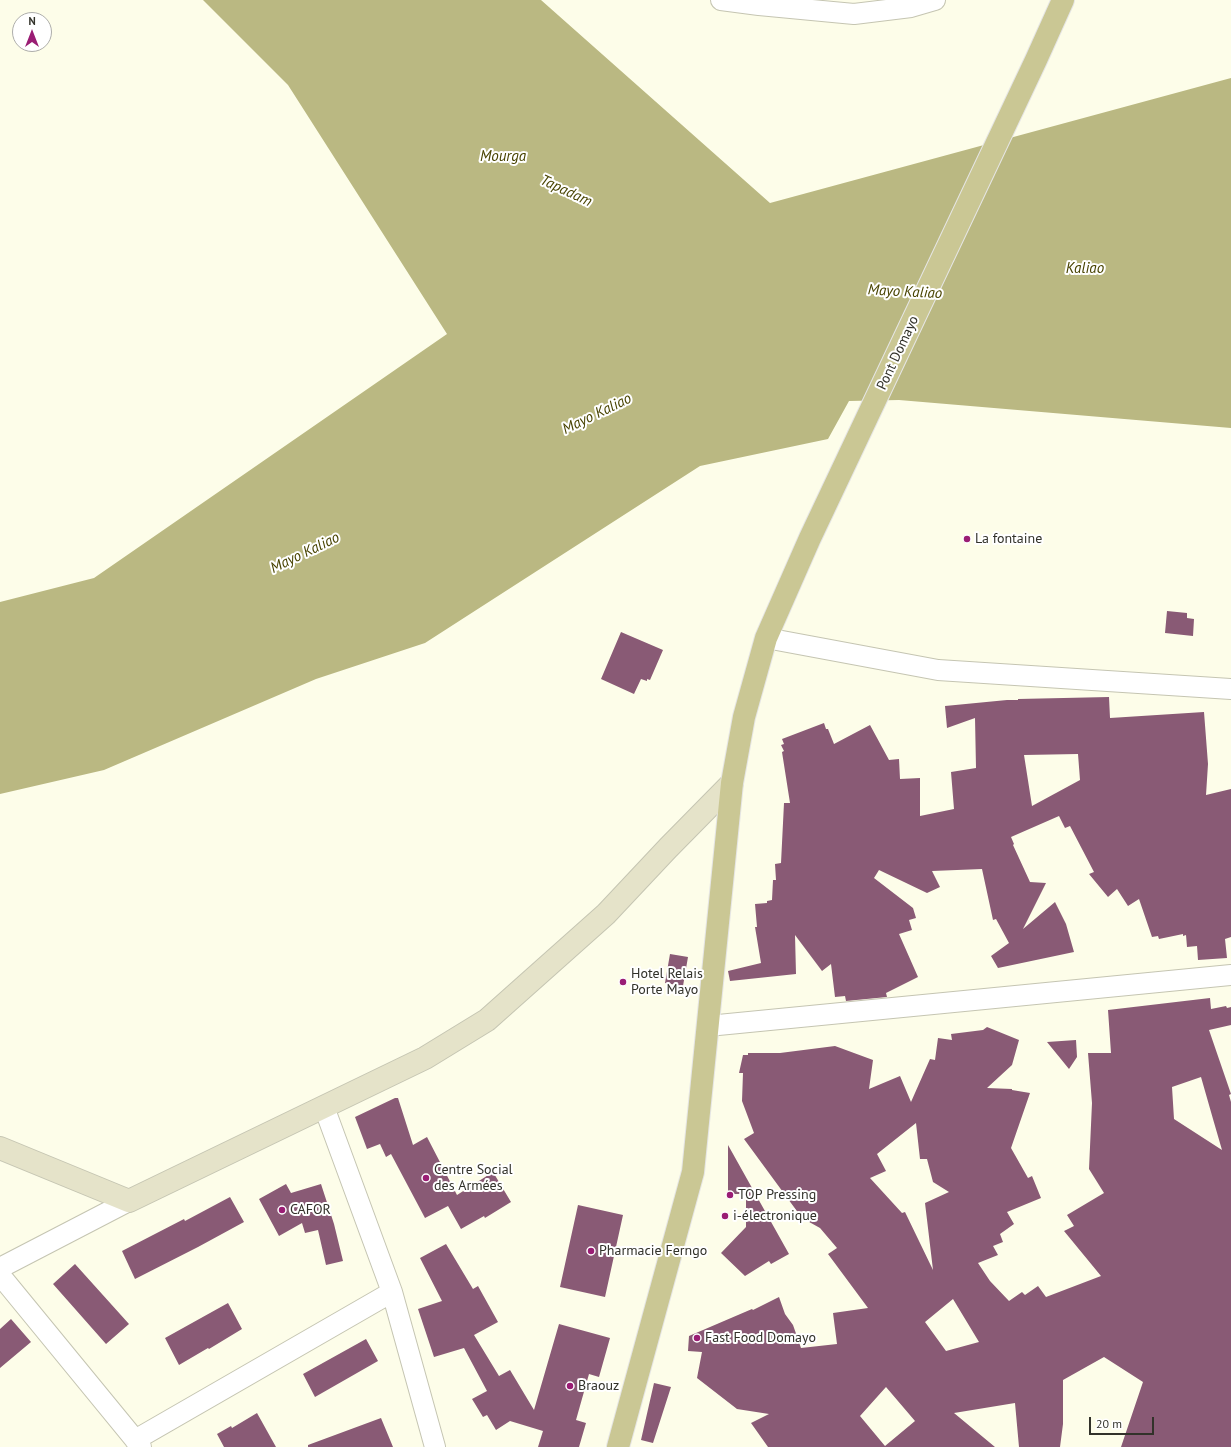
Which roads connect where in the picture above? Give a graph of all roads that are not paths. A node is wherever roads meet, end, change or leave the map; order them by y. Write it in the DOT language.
graph roads {
  1 [pos="721,0"];
  2 [pos="936,0"];
  3 [pos="1063,0"];
  4 [pos="766,638"];
  5 [pos="1231,689"];
  6 [pos="732,783"];
  7 [pos="1231,975"];
  8 [pos="708,1026"];
  9 [pos="324,1107"];
  10 [pos="0,1148"];
  11 [pos="129,1202"];
  12 [pos="0,1268"];
  13 [pos="0,1275"];
  14 [pos="392,1292"];
  15 [pos="138,1443"];
  16 [pos="435,1447"];
  17 [pos="618,1447"];
  1 -- 2 [label="street"];
  3 -- 4 [label="main road, Pont Domayo"];
  4 -- 5 [label="street"];
  4 -- 6 [label="main road, Pont Domayo"];
  6 -- 8 [label="main road, Pont Domayo"];
  6 -- 9 [label="street"];
  7 -- 8 [label="street"];
  8 -- 17 [label="main road, Pont Domayo"];
  9 -- 11 [label="street"];
  9 -- 14 [label="street"];
  10 -- 11 [label="street"];
  11 -- 12 [label="street"];
  13 -- 15 [label="street"];
  14 -- 15 [label="street"];
  14 -- 16 [label="street"];
}
